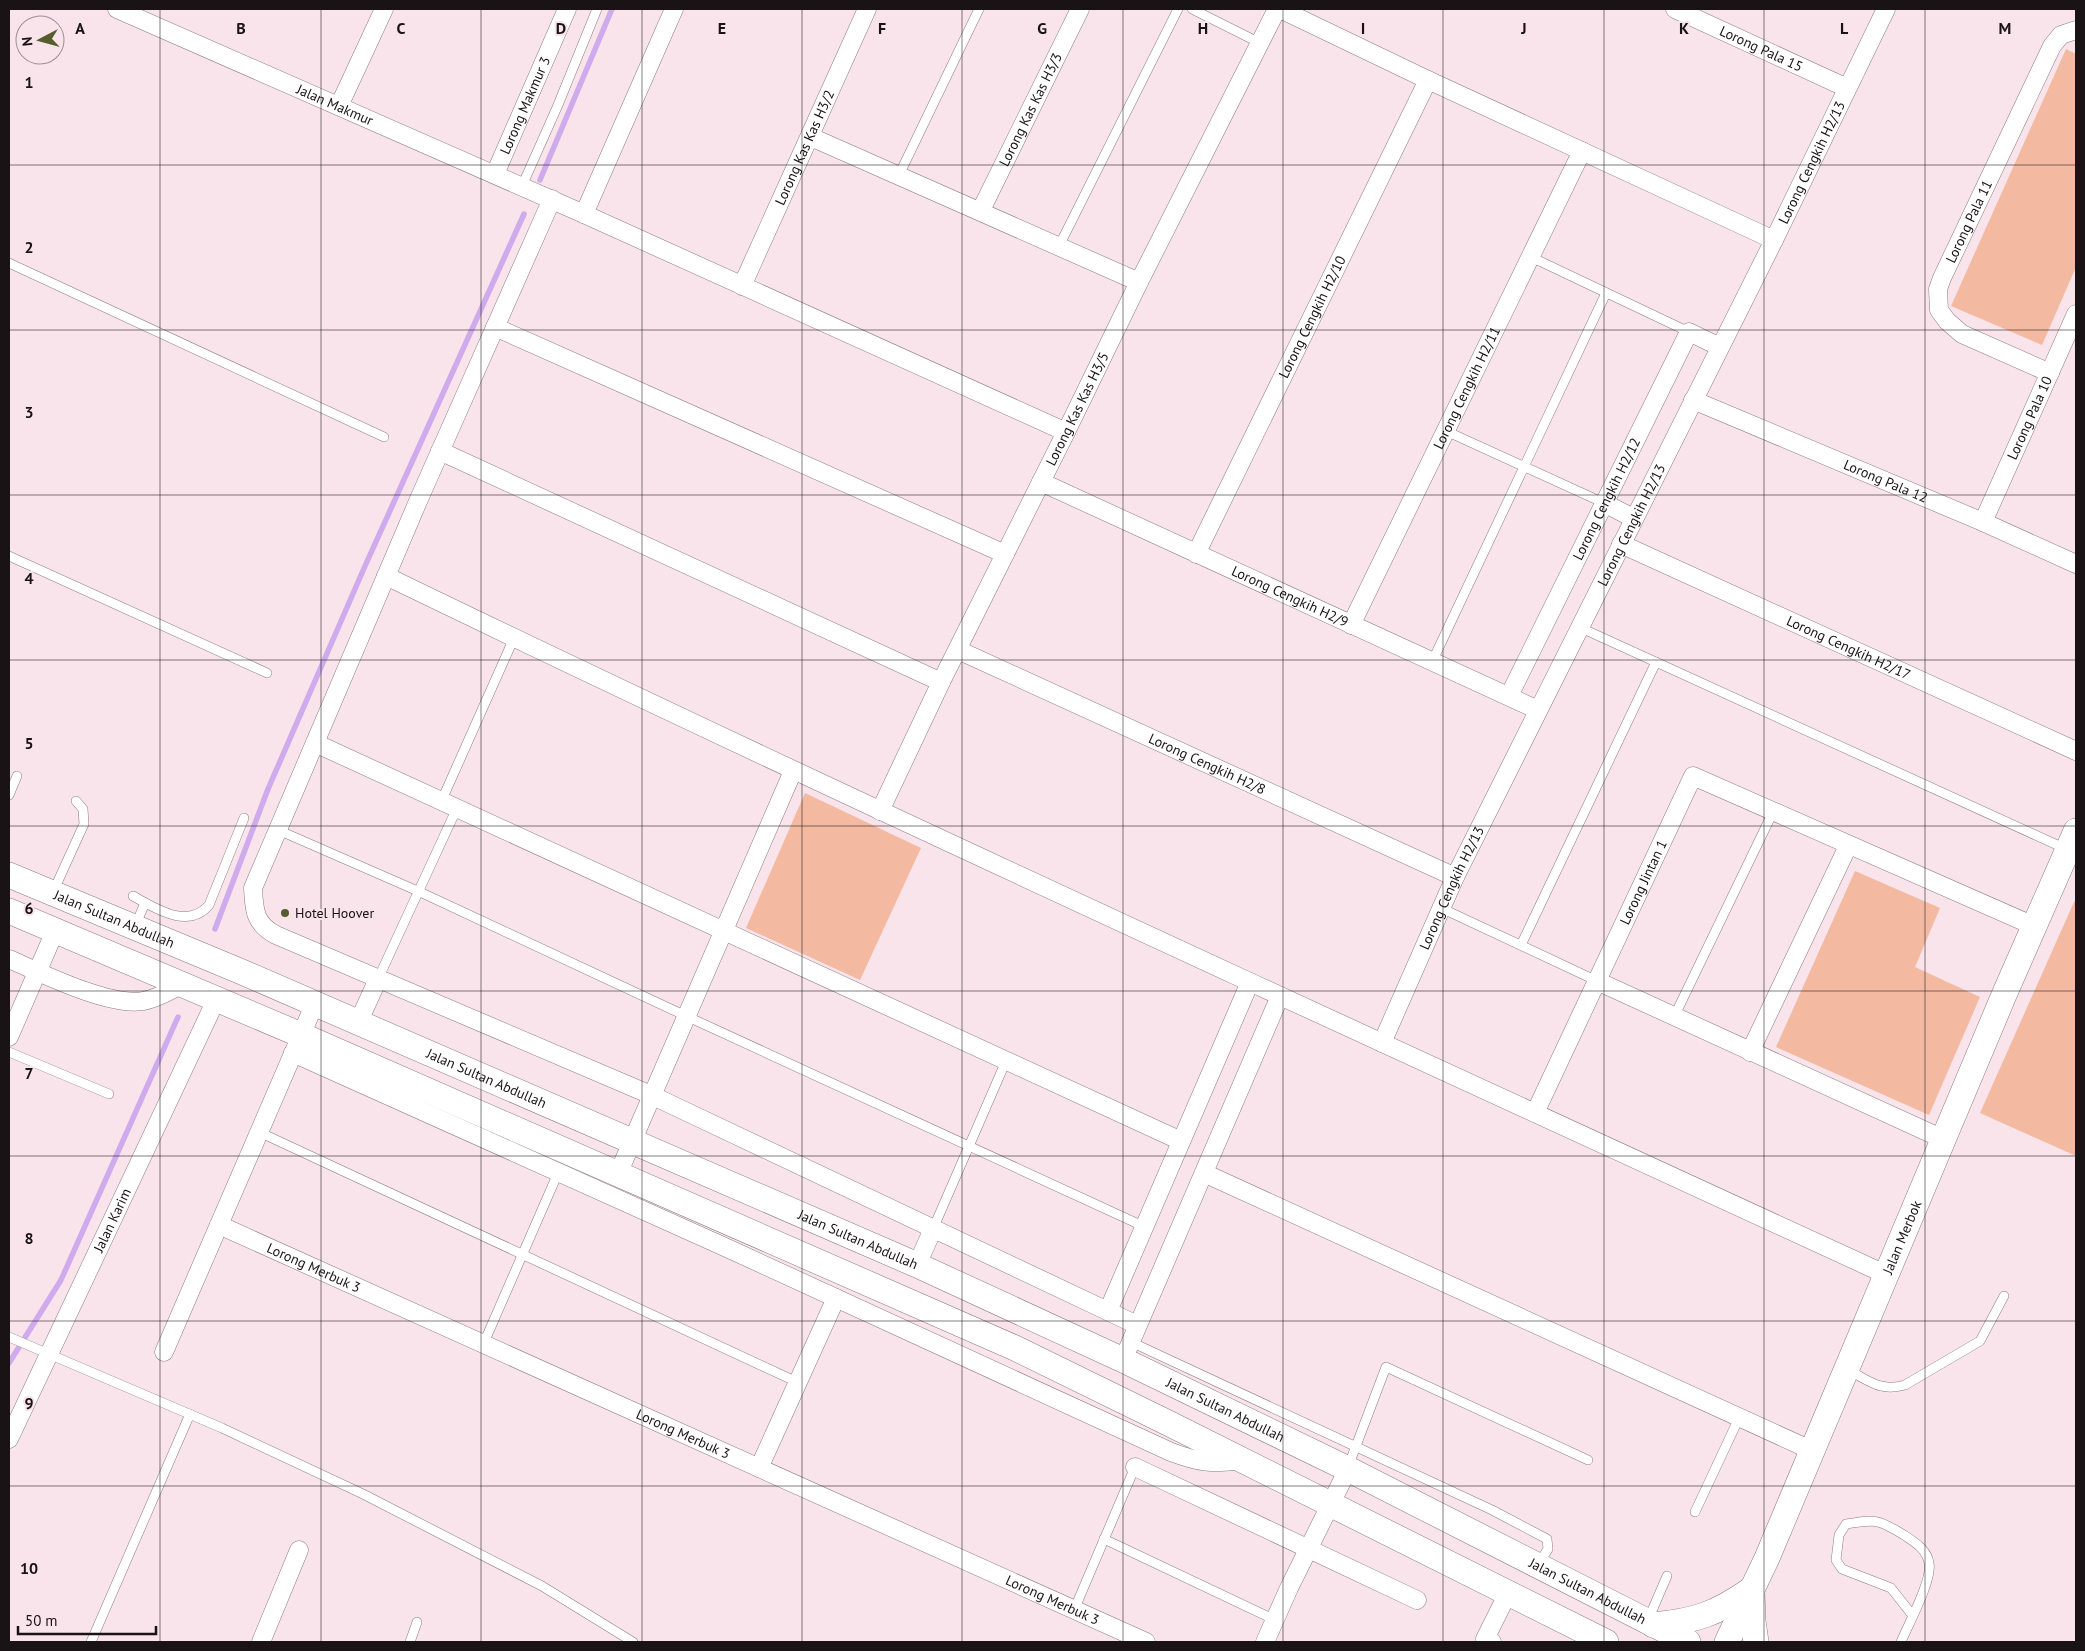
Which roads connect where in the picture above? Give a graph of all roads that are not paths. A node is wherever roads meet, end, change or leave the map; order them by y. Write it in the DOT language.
graph roads {
  1 [pos="384,9"];
  2 [pos="567,9"];
  3 [pos="598,9"];
  4 [pos="674,9"];
  5 [pos="867,9"];
  6 [pos="979,9"];
  7 [pos="1080,9"];
  8 [pos="1178,9"];
  9 [pos="1192,9"];
  10 [pos="1278,9"];
  11 [pos="1676,9"];
  12 [pos="1886,9"];
  13 [pos="127,11"];
  14 [pos="2076,30"];
  15 [pos="1260,43"];
  16 [pos="1428,80"];
  17 [pos="1847,88"];
  18 [pos="340,106"];
  19 [pos="810,137"];
  20 [pos="1582,151"];
  21 [pos="495,174"];
  22 [pos="899,175"];
  23 [pos="522,186"];
  24 [pos="552,199"];
  25 [pos="981,210"];
  26 [pos="584,214"];
  27 [pos="1774,240"];
  28 [pos="1059,246"];
  29 [pos="1530,258"];
  30 [pos="9,263"];
  31 [pos="1139,282"];
  32 [pos="742,286"];
  33 [pos="1606,293"];
  34 [pos="2076,314"];
  35 [pos="495,327"];
  36 [pos="1689,332"];
  37 [pos="1720,347"];
  38 [pos="2050,373"];
  39 [pos="1694,400"];
  40 [pos="1446,431"];
  41 [pos="1066,432"];
  42 [pos="384,437"];
  43 [pos="440,451"];
  44 [pos="1524,467"];
  45 [pos="1042,482"];
  46 [pos="1604,503"];
  47 [pos="1634,518"];
  48 [pos="1983,522"];
  49 [pos="1621,544"];
  50 [pos="1005,554"];
  51 [pos="1196,554"];
  52 [pos="9,556"];
  53 [pos="2076,564"];
  54 [pos="386,576"];
  55 [pos="1351,625"];
  56 [pos="1579,627"];
  57 [pos="514,638"];
  58 [pos="958,650"];
  59 [pos="1432,662"];
  60 [pos="1656,662"];
  61 [pos="267,673"];
  62 [pos="941,682"];
  63 [pos="1509,696"];
  64 [pos="1538,710"];
  65 [pos="315,743"];
  66 [pos="2076,750"];
  67 [pos="793,770"];
  68 [pos="17,776"];
  69 [pos="9,795"];
  70 [pos="76,801"];
  71 [pos="449,805"];
  72 [pos="880,811"];
  73 [pos="1773,812"];
  74 [pos="244,818"];
  75 [pos="278,830"];
  76 [pos="2073,845"];
  77 [pos="1848,846"];
  78 [pos="1455,877"];
  79 [pos="15,878"];
  80 [pos="420,892"];
  81 [pos="52,894"];
  82 [pos="133,896"];
  83 [pos="145,903"];
  84 [pos="1441,908"];
  85 [pos="9,911"];
  86 [pos="126,924"];
  87 [pos="2034,926"];
  88 [pos="55,931"];
  89 [pos="722,932"];
  90 [pos="1521,945"];
  91 [pos="9,959"];
  92 [pos="37,972"];
  93 [pos="378,979"];
  94 [pos="1597,980"];
  95 [pos="1250,982"];
  96 [pos="181,985"];
  97 [pos="1280,996"];
  98 [pos="216,1000"];
  99 [pos="315,1003"];
  100 [pos="686,1016"];
  101 [pos="1674,1017"];
  102 [pos="358,1022"];
  103 [pos="9,1037"];
  104 [pos="1382,1043"];
  105 [pos="297,1044"];
  106 [pos="9,1052"];
  107 [pos="1750,1052"];
  108 [pos="1006,1061"];
  109 [pos="109,1094"];
  110 [pos="651,1095"];
  111 [pos="1534,1113"];
  112 [pos="259,1132"];
  113 [pos="1943,1139"];
  114 [pos="631,1141"];
  115 [pos="1181,1141"];
  116 [pos="969,1146"];
  117 [pos="558,1173"];
  118 [pos="1204,1173"];
  119 [pos="618,1174"];
  120 [pos="219,1225"];
  121 [pos="1145,1227"];
  122 [pos="933,1228"];
  123 [pos="522,1255"];
  124 [pos="917,1265"];
  125 [pos="1887,1275"];
  126 [pos="2004,1296"];
  127 [pos="836,1298"];
  128 [pos="1108,1312"];
  129 [pos="1138,1325"];
  130 [pos="9,1337"];
  131 [pos="483,1345"];
  132 [pos="41,1351"];
  133 [pos="1127,1351"];
  134 [pos="164,1352"];
  135 [pos="1847,1370"];
  136 [pos="798,1382"];
  137 [pos="190,1414"];
  138 [pos="1739,1418"];
  139 [pos="9,1439"];
  140 [pos="1813,1451"];
  141 [pos="1352,1458"];
  142 [pos="1241,1460"];
  143 [pos="1588,1460"];
  144 [pos="1135,1467"];
  145 [pos="758,1468"];
  146 [pos="1330,1504"];
  147 [pos="1695,1512"];
  148 [pos="1104,1539"];
  149 [pos="1308,1549"];
  150 [pos="299,1550"];
  151 [pos="1667,1576"];
  152 [pos="1752,1590"];
  153 [pos="1508,1593"];
  154 [pos="1417,1600"];
  155 [pos="1074,1610"];
  156 [pos="1912,1616"];
  157 [pos="1275,1620"];
  158 [pos="417,1622"];
  159 [pos="1650,1624"];
  160 [pos="1487,1641"];
  161 [pos="91,1642"];
  162 [pos="261,1642"];
  163 [pos="410,1642"];
  164 [pos="633,1642"];
  165 [pos="1146,1642"];
  166 [pos="1265,1642"];
  167 [pos="1606,1642"];
  168 [pos="1688,1642"];
  169 [pos="1727,1642"];
  170 [pos="1756,1642"];
  171 [pos="1901,1642"];
  1 -- 18 [label="street"];
  2 -- 21 [label="street, Lorong Makmur 3"];
  3 -- 23 [label="lane"];
  4 -- 26 [label="street"];
  5 -- 19 [label="street, Lorong Kas Kas H3/2"];
  6 -- 22 [label="lane"];
  7 -- 25 [label="street, Lorong Kas Kas H3/3"];
  8 -- 28 [label="lane"];
  9 -- 15 [label="lane"];
  10 -- 15 [label="street, Lorong Kas Kas H3/5"];
  10 -- 16 [label="street"];
  11 -- 17 [label="street, Lorong Pala 15"];
  12 -- 17 [label="street, Lorong Cengkih H2/13"];
  13 -- 18 [label="street, Jalan Makmur"];
  14 -- 38 [label="street, Lorong Pala 11"];
  15 -- 31 [label="street, Lorong Kas Kas H3/5"];
  16 -- 20 [label="street"];
  16 -- 51 [label="street, Lorong Cengkih H2/10"];
  17 -- 27 [label="street, Lorong Cengkih H2/13"];
  18 -- 21 [label="street, Jalan Makmur"];
  19 -- 22 [label="street"];
  19 -- 32 [label="street, Lorong Kas Kas H3/2"];
  20 -- 27 [label="street"];
  20 -- 29 [label="street, Lorong Cengkih H2/11"];
  21 -- 23 [label="street, Jalan Makmur"];
  22 -- 25 [label="street"];
  23 -- 24 [label="street, Jalan Makmur"];
  24 -- 26 [label="street, Jalan Makmur"];
  24 -- 35 [label="street"];
  25 -- 28 [label="street"];
  26 -- 32 [label="street, Jalan Makmur"];
  27 -- 37 [label="street, Lorong Cengkih H2/13"];
  28 -- 31 [label="street"];
  29 -- 33 [label="lane"];
  29 -- 40 [label="street, Lorong Cengkih H2/11"];
  30 -- 42 [label="lane"];
  31 -- 41 [label="street, Lorong Kas Kas H3/5"];
  32 -- 41 [label="street, Jalan Makmur"];
  33 -- 36 [label="lane"];
  33 -- 44 [label="lane"];
  34 -- 38 [label="street, Lorong Pala 10"];
  35 -- 43 [label="street"];
  35 -- 50 [label="street"];
  36 -- 37 [label="street"];
  36 -- 46 [label="street, Lorong Cengkih H2/12"];
  37 -- 39 [label="street, Lorong Cengkih H2/13"];
  38 -- 48 [label="street, Lorong Pala 10"];
  39 -- 47 [label="street, Lorong Cengkih H2/13"];
  39 -- 48 [label="street, Lorong Pala 12"];
  40 -- 44 [label="lane"];
  40 -- 55 [label="street, Lorong Cengkih H2/11"];
  41 -- 45 [label="street, Lorong Kas Kas H3/5"];
  43 -- 54 [label="street"];
  43 -- 62 [label="street"];
  44 -- 46 [label="lane"];
  44 -- 59 [label="lane"];
  45 -- 50 [label="street, Lorong Kas Kas H3/5"];
  45 -- 51 [label="street, Lorong Cengkih H2/9"];
  46 -- 47 [label="street"];
  46 -- 63 [label="street, Lorong Cengkih H2/12"];
  47 -- 49 [label="street, Lorong Cengkih H2/13"];
  48 -- 53 [label="street, Lorong Pala 12"];
  49 -- 56 [label="street, Lorong Cengkih H2/13"];
  49 -- 66 [label="street, Lorong Cengkih H2/17"];
  50 -- 58 [label="street, Lorong Kas Kas H3/5"];
  51 -- 55 [label="street, Lorong Cengkih H2/9"];
  52 -- 61 [label="lane"];
  54 -- 57 [label="street"];
  54 -- 65 [label="street"];
  55 -- 59 [label="street, Lorong Cengkih H2/9"];
  56 -- 60 [label="lane"];
  56 -- 64 [label="street, Lorong Cengkih H2/13"];
  57 -- 67 [label="street"];
  57 -- 71 [label="lane"];
  58 -- 62 [label="street, Lorong Kas Kas H3/5"];
  58 -- 78 [label="street, Lorong Cengkih H2/8"];
  59 -- 63 [label="street, Lorong Cengkih H2/9"];
  60 -- 76 [label="lane"];
  60 -- 90 [label="lane"];
  62 -- 72 [label="street, Lorong Kas Kas H3/5"];
  63 -- 64 [label="street, Lorong Cengkih H2/9"];
  64 -- 78 [label="street, Lorong Cengkih H2/13"];
  65 -- 71 [label="street"];
  65 -- 75 [label="street"];
  67 -- 72 [label="street"];
  67 -- 89 [label="street"];
  68 -- 69 [label="lane"];
  70 -- 81 [label="lane"];
  71 -- 80 [label="lane"];
  71 -- 89 [label="street"];
  72 -- 95 [label="street"];
  73 -- 77 [label="street, Lorong Jintan 1"];
  73 -- 94 [label="street, Lorong Jintan 1"];
  73 -- 101 [label="lane"];
  74 -- 83 [label="lane"];
  75 -- 80 [label="lane"];
  75 -- 93 [label="street"];
  76 -- 87 [label="main road, Jalan Merbok"];
  77 -- 87 [label="street, Lorong Jintan 1"];
  77 -- 107 [label="street"];
  78 -- 84 [label="street, Lorong Cengkih H2/13"];
  79 -- 81 [label="main road, Jalan Sultan Abdullah"];
  79 -- 88 [label="main road"];
  80 -- 93 [label="lane"];
  80 -- 100 [label="lane"];
  81 -- 86 [label="main road, Jalan Sultan Abdullah"];
  82 -- 83 [label="lane"];
  83 -- 86 [label="lane"];
  84 -- 90 [label="lane"];
  84 -- 104 [label="street, Lorong Cengkih H2/13"];
  85 -- 88 [label="main road"];
  86 -- 88 [label="main road"];
  86 -- 99 [label="main road, Jalan Sultan Abdullah"];
  87 -- 113 [label="main road, Jalan Merbok"];
  88 -- 92 [label="street"];
  88 -- 96 [label="main road"];
  89 -- 100 [label="street"];
  89 -- 108 [label="street"];
  90 -- 94 [label="lane"];
  91 -- 92 [label="street"];
  92 -- 96 [label="street"];
  92 -- 103 [label="street"];
  93 -- 102 [label="street"];
  93 -- 110 [label="street"];
  94 -- 101 [label="street"];
  94 -- 111 [label="street"];
  95 -- 97 [label="street"];
  95 -- 115 [label="street"];
  96 -- 98 [label="main road"];
  97 -- 104 [label="street"];
  97 -- 118 [label="street"];
  98 -- 105 [label="main road"];
  98 -- 132 [label="street, Jalan Karim"];
  99 -- 102 [label="main road, Jalan Sultan Abdullah"];
  99 -- 105 [label="street"];
  100 -- 110 [label="street"];
  100 -- 116 [label="lane"];
  101 -- 107 [label="street"];
  102 -- 114 [label="main road, Jalan Sultan Abdullah"];
  104 -- 111 [label="street"];
  105 -- 112 [label="street"];
  105 -- 117 [label="street"];
  105 -- 119 [label="main road"];
  106 -- 109 [label="lane"];
  107 -- 113 [label="street"];
  108 -- 115 [label="street"];
  108 -- 116 [label="lane"];
  110 -- 114 [label="street"];
  110 -- 122 [label="street"];
  111 -- 125 [label="street"];
  112 -- 120 [label="street"];
  112 -- 123 [label="lane"];
  113 -- 125 [label="main road, Jalan Merbok"];
  114 -- 119 [label="street"];
  114 -- 124 [label="main road, Jalan Sultan Abdullah"];
  115 -- 121 [label="street"];
  116 -- 121 [label="lane"];
  116 -- 122 [label="lane"];
  117 -- 123 [label="lane"];
  117 -- 127 [label="street"];
  118 -- 129 [label="street"];
  118 -- 138 [label="street"];
  119 -- 142 [label="main road"];
  120 -- 131 [label="street, Lorong Merbuk 3"];
  120 -- 134 [label="street"];
  121 -- 128 [label="street"];
  122 -- 124 [label="street"];
  122 -- 128 [label="street"];
  123 -- 131 [label="lane"];
  123 -- 136 [label="lane"];
  124 -- 133 [label="main road, Jalan Sultan Abdullah"];
  125 -- 135 [label="main road, Jalan Merbok"];
  126 -- 135 [label="lane"];
  127 -- 136 [label="street"];
  127 -- 142 [label="street"];
  128 -- 129 [label="street"];
  129 -- 133 [label="street"];
  130 -- 132 [label="lane"];
  131 -- 145 [label="street, Lorong Merbuk 3"];
  132 -- 137 [label="lane"];
  132 -- 139 [label="street, Jalan Karim"];
  133 -- 141 [label="main road, Jalan Sultan Abdullah"];
  135 -- 140 [label="main road, Jalan Merbok"];
  136 -- 145 [label="street"];
  137 -- 161 [label="lane"];
  137 -- 164 [label="lane"];
  138 -- 140 [label="street"];
  138 -- 147 [label="lane"];
  140 -- 152 [label="main road, Jalan Merbok"];
  141 -- 143 [label="lane"];
  141 -- 146 [label="street"];
  141 -- 159 [label="main road, Jalan Sultan Abdullah"];
  142 -- 146 [label="main road"];
  144 -- 148 [label="lane"];
  144 -- 149 [label="street"];
  145 -- 155 [label="street, Lorong Merbuk 3"];
  146 -- 149 [label="street"];
  146 -- 153 [label="main road"];
  148 -- 155 [label="lane"];
  148 -- 157 [label="lane"];
  149 -- 154 [label="street"];
  149 -- 157 [label="street"];
  150 -- 162 [label="street"];
  151 -- 159 [label="lane"];
  152 -- 159 [label="main road"];
  152 -- 169 [label="main road, Jalan Merbok"];
  152 -- 170 [label="main road"];
  153 -- 160 [label="street"];
  153 -- 167 [label="main road"];
  155 -- 165 [label="street, Lorong Merbuk 3"];
  156 -- 156 [label="lane"];
  156 -- 171 [label="lane"];
  157 -- 166 [label="street"];
  158 -- 163 [label="lane"];
  159 -- 168 [label="main road, Jalan Sultan Abdullah"];
}
